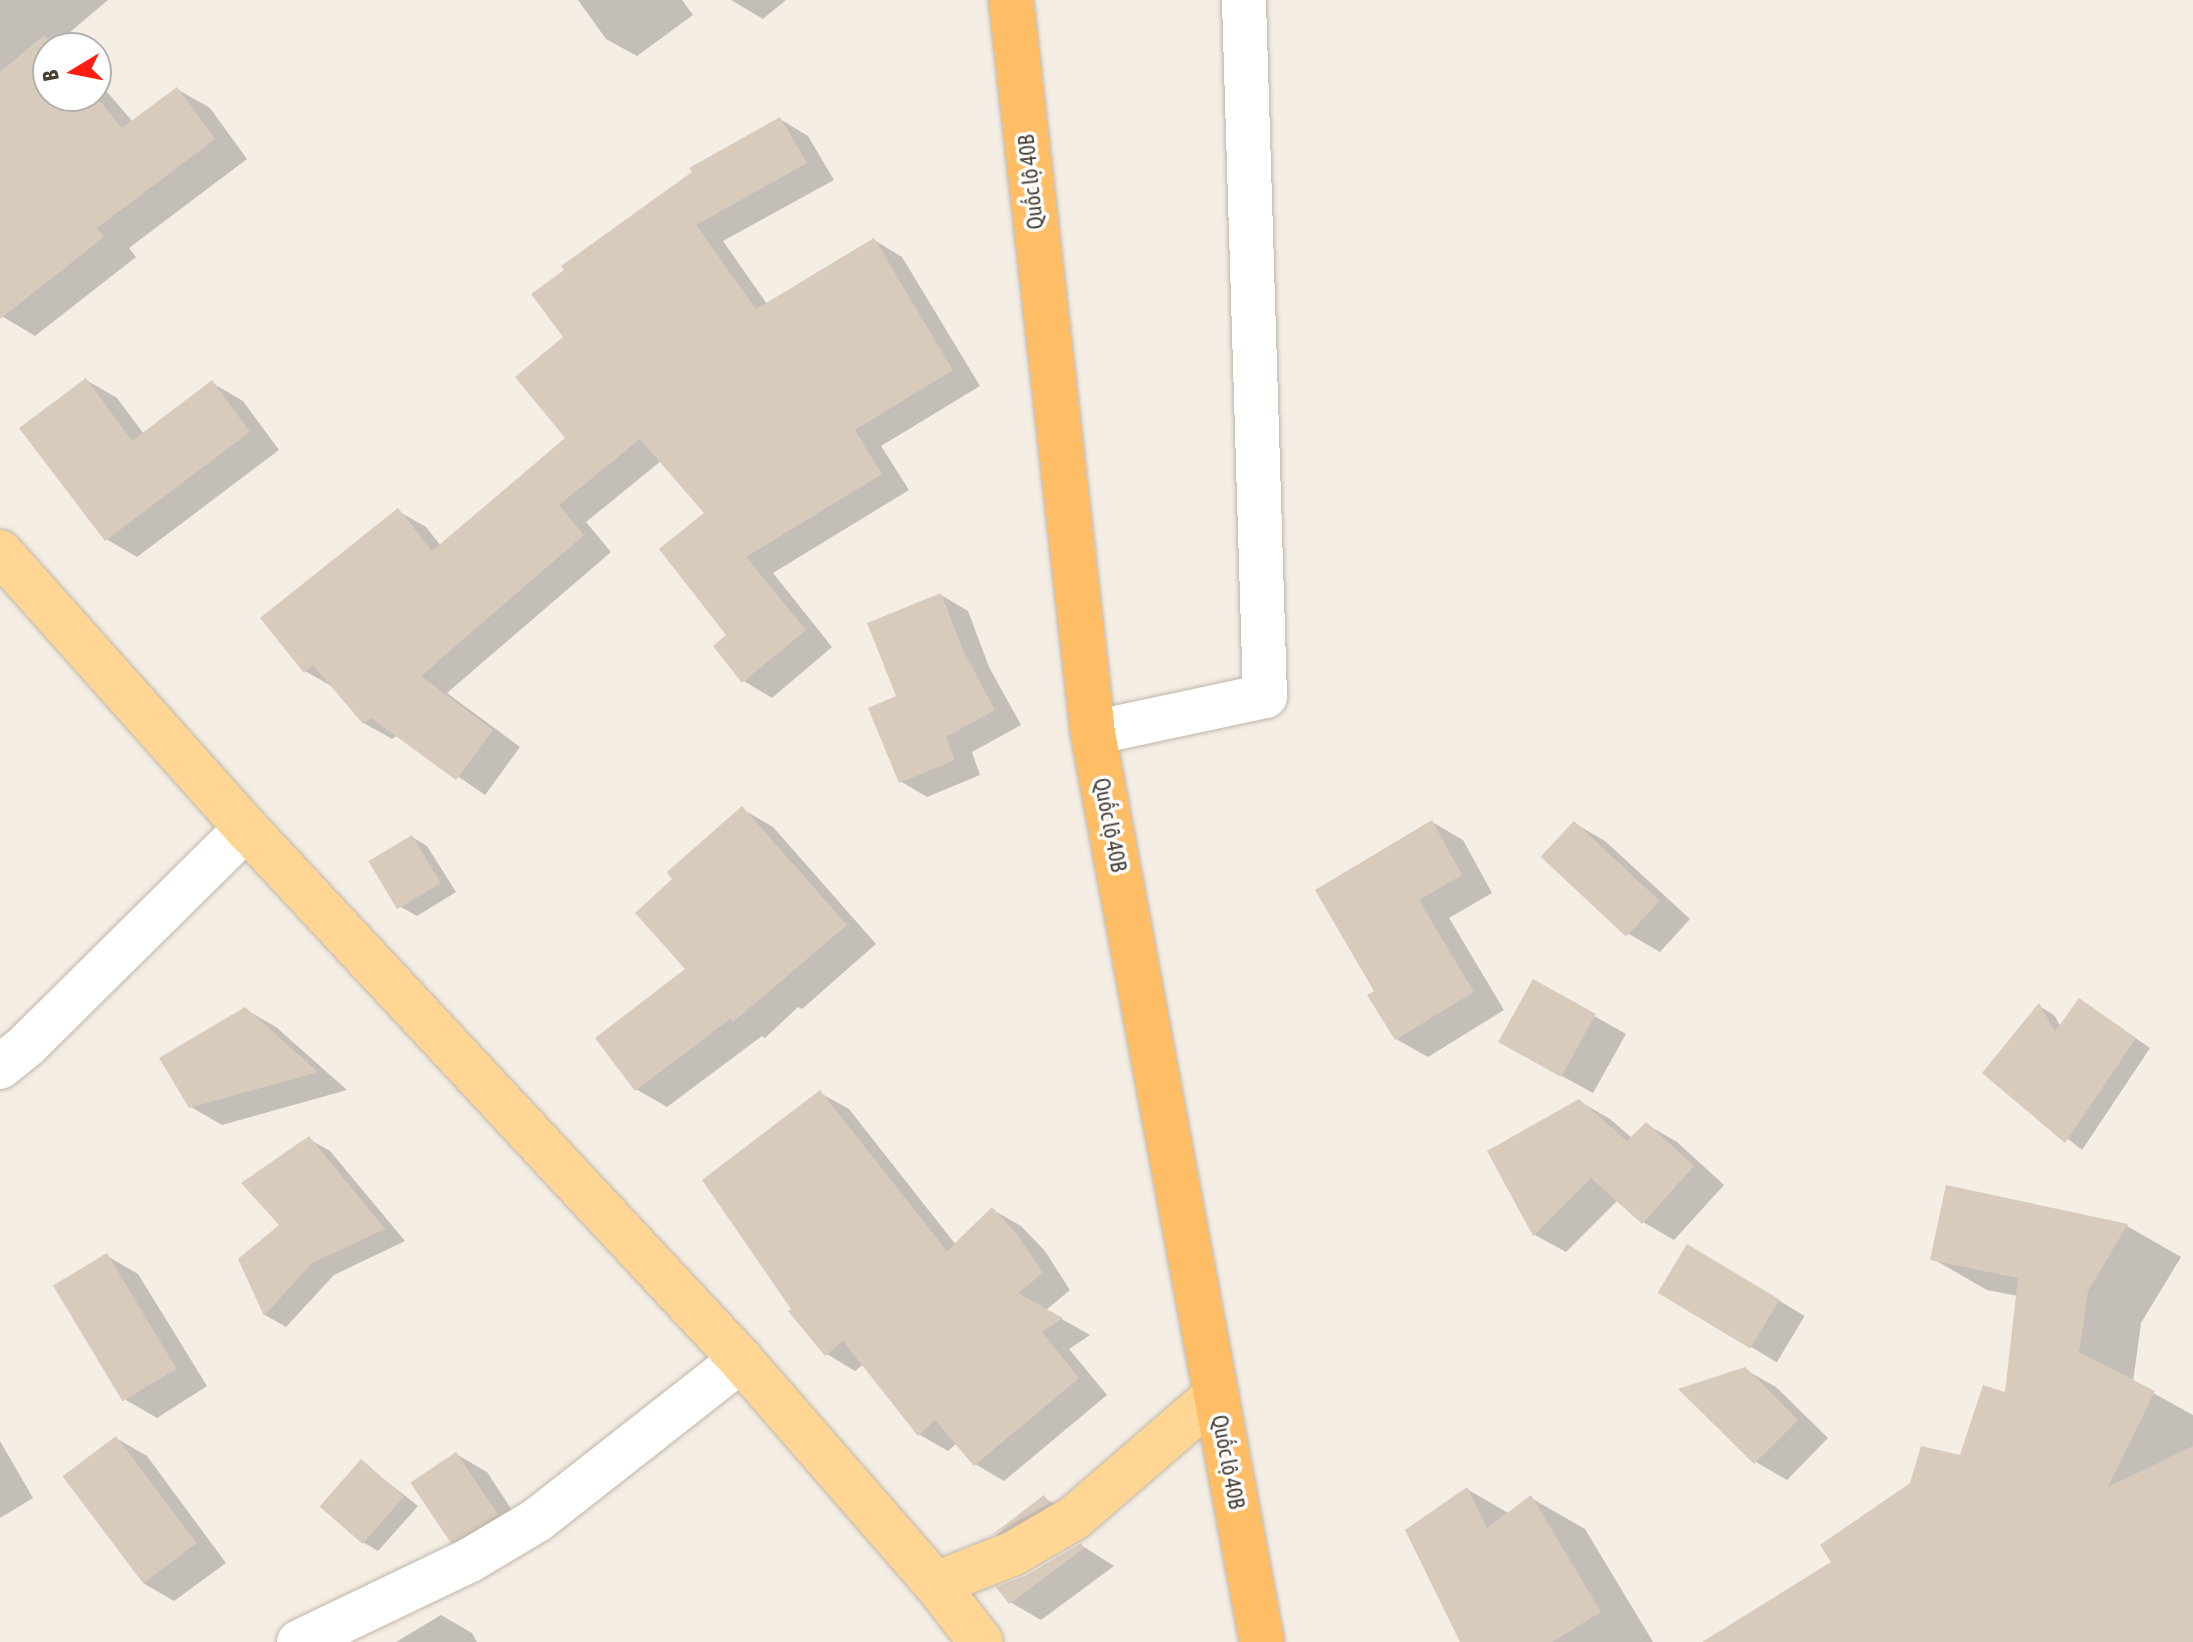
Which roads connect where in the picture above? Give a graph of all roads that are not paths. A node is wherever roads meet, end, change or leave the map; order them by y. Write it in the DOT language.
graph roads {
  1 [pos="1011,0"];
  2 [pos="1244,0"];
  3 [pos="0,552"];
  4 [pos="1093,733"];
  5 [pos="246,828"];
  6 [pos="0,1067"];
  7 [pos="741,1360"];
  8 [pos="1216,1395"];
  9 [pos="936,1584"];
  10 [pos="299,1642"];
  11 [pos="981,1642"];
  12 [pos="1262,1642"];
  1 -- 4 [label="highway, Quốc lộ 40B"];
  2 -- 4 [label="street"];
  3 -- 5 [label="main road"];
  4 -- 8 [label="highway, Quốc lộ 40B"];
  5 -- 6 [label="street"];
  5 -- 7 [label="main road"];
  7 -- 9 [label="main road"];
  7 -- 10 [label="street"];
  8 -- 9 [label="main road"];
  8 -- 12 [label="highway, Quốc lộ 40B"];
  9 -- 11 [label="main road"];
}
